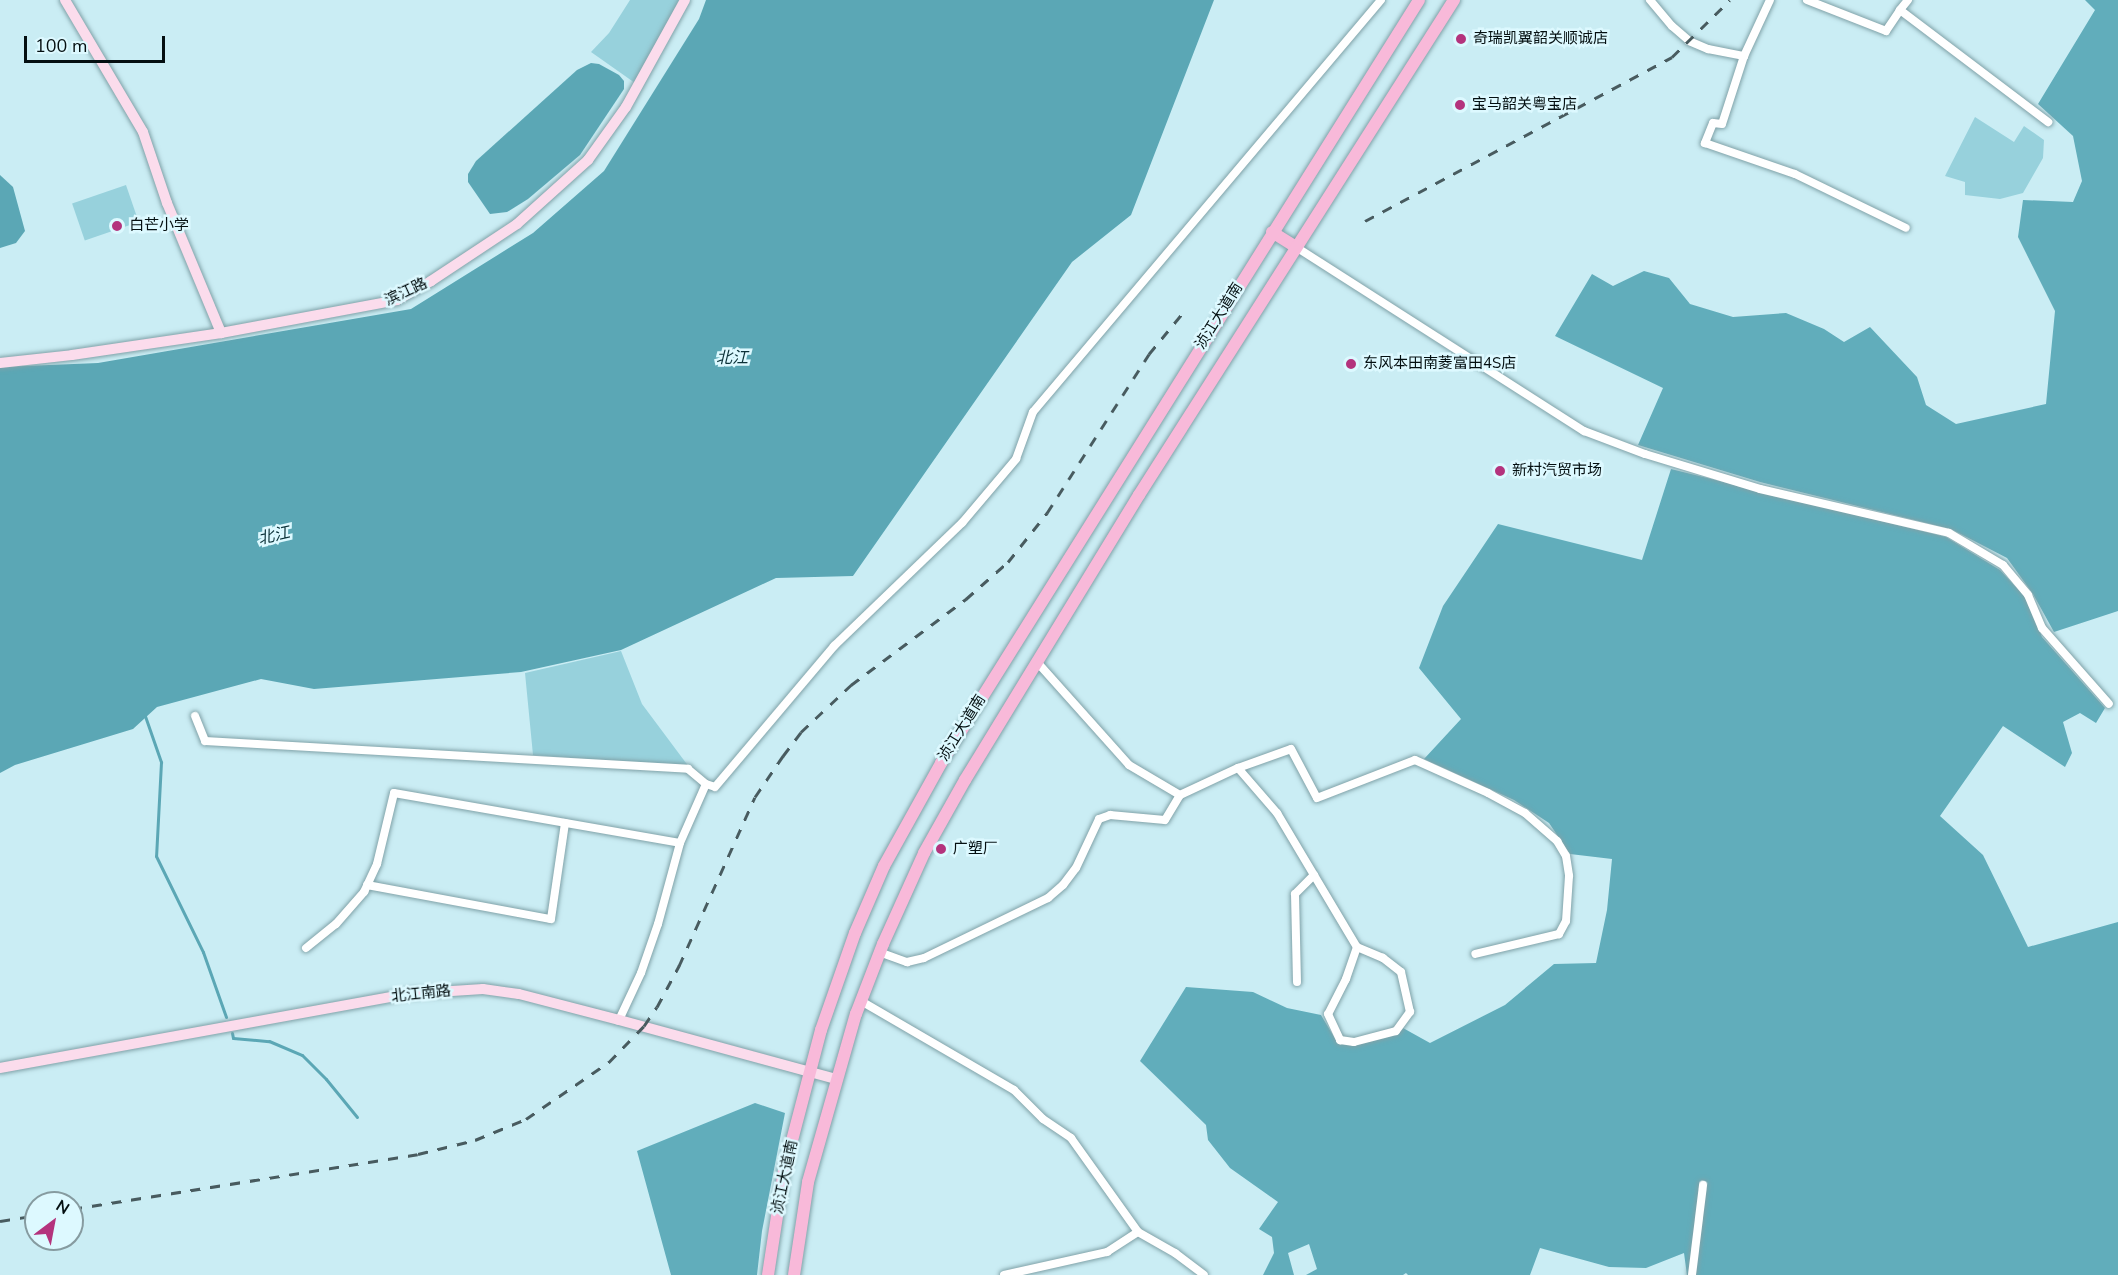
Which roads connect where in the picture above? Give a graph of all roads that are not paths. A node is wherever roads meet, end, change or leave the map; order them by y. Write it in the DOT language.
graph roads {
  1 [pos="65,0"];
  2 [pos="685,0"];
  3 [pos="1381,0"];
  4 [pos="1419,0"];
  5 [pos="1455,0"];
  6 [pos="1650,0"];
  7 [pos="1770,0"];
  8 [pos="1807,0"];
  9 [pos="1908,0"];
  10 [pos="1900,10"];
  11 [pos="1744,56"];
  12 [pos="2048,122"];
  13 [pos="1906,228"];
  14 [pos="1272,232"];
  15 [pos="1296,247"];
  16 [pos="221,333"];
  17 [pos="0,363"];
  18 [pos="1037,662"];
  19 [pos="2109,704"];
  20 [pos="195,716"];
  21 [pos="1238,768"];
  22 [pos="706,784"];
  23 [pos="1180,795"];
  24 [pos="565,823"];
  25 [pos="680,843"];
  26 [pos="1314,874"];
  27 [pos="367,885"];
  28 [pos="1357,947"];
  29 [pos="306,948"];
  30 [pos="879,952"];
  31 [pos="1475,954"];
  32 [pos="1297,982"];
  33 [pos="861,1001"];
  34 [pos="620,1020"];
  35 [pos="0,1068"];
  36 [pos="810,1072"];
  37 [pos="837,1079"];
  38 [pos="1703,1185"];
  39 [pos="1138,1232"];
  40 [pos="768,1275"];
  41 [pos="794,1275"];
  42 [pos="1004,1275"];
  43 [pos="1204,1275"];
  44 [pos="1692,1275"];
  1 -- 16 [label="street"];
  2 -- 16 [label="street, 滨江路"];
  3 -- 22 [label="street"];
  4 -- 14 [label="main road, 浈江大道南"];
  5 -- 15 [label="main road, 浈江大道南"];
  6 -- 11 [label="street"];
  7 -- 11 [label="street"];
  8 -- 10 [label="street"];
  9 -- 10 [label="street"];
  10 -- 12 [label="street"];
  11 -- 13 [label="street"];
  14 -- 15 [label="main road"];
  14 -- 36 [label="main road, 浈江大道南"];
  15 -- 18 [label="main road, 浈江大道南"];
  15 -- 19 [label="street"];
  16 -- 17 [label="street, 滨江路"];
  18 -- 23 [label="street"];
  18 -- 30 [label="main road, 浈江大道南"];
  20 -- 22 [label="street"];
  21 -- 23 [label="street"];
  21 -- 26 [label="street"];
  21 -- 31 [label="street"];
  22 -- 25 [label="street"];
  23 -- 30 [label="street"];
  24 -- 25 [label="street"];
  24 -- 27 [label="street"];
  24 -- 27 [label="street"];
  25 -- 34 [label="street"];
  26 -- 28 [label="street"];
  26 -- 32 [label="street"];
  27 -- 29 [label="street"];
  28 -- 28 [label="street"];
  30 -- 33 [label="main road, 浈江大道南"];
  33 -- 37 [label="main road, 浈江大道南"];
  33 -- 39 [label="street"];
  34 -- 35 [label="street, 北江南路"];
  34 -- 36 [label="street, 北江南路"];
  36 -- 37 [label="street, 北江南路"];
  36 -- 40 [label="main road, 浈江大道南"];
  37 -- 41 [label="main road, 浈江大道南"];
  38 -- 44 [label="street"];
  39 -- 42 [label="street"];
  39 -- 43 [label="street"];
}
